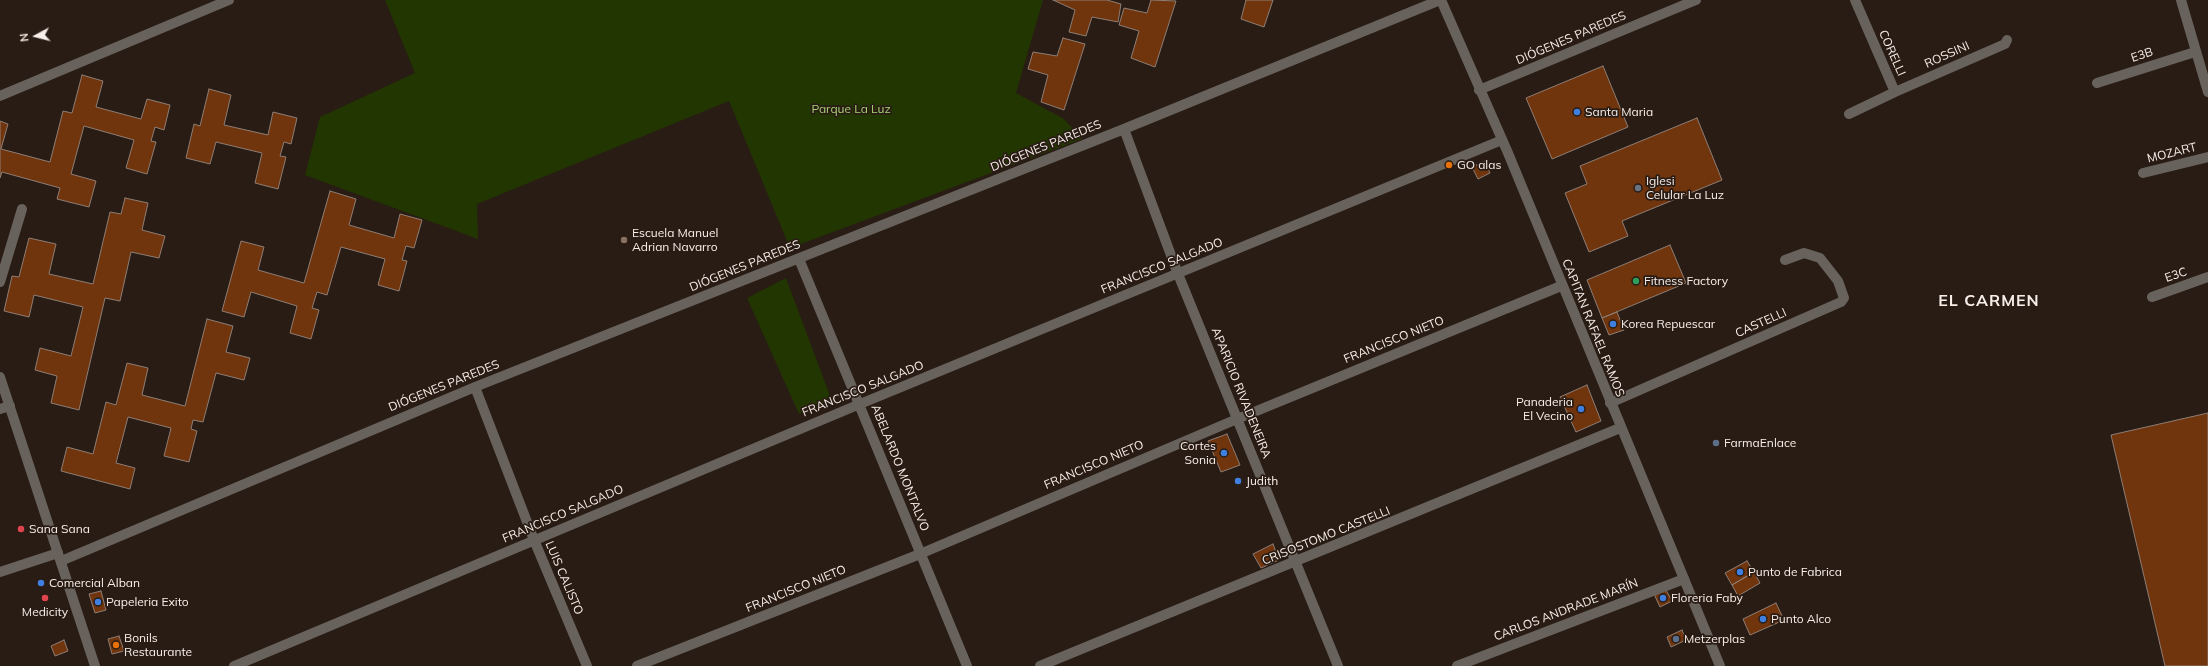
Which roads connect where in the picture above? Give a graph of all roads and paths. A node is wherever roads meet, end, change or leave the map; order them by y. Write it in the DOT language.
graph roads {
  1 [pos="229,0"];
  2 [pos="1440,0"];
  3 [pos="1696,0"];
  4 [pos="1855,0"];
  5 [pos="2181,0"];
  6 [pos="2007,40"];
  7 [pos="2195,52"];
  8 [pos="2097,82"];
  9 [pos="1479,90"];
  10 [pos="1895,92"];
  11 [pos="2208,92"];
  12 [pos="0,96"];
  13 [pos="1849,114"];
  14 [pos="1124,129"];
  15 [pos="1502,140"];
  16 [pos="2208,157"];
  17 [pos="2143,173"];
  18 [pos="22,210"];
  19 [pos="799,258"];
  20 [pos="1785,260"];
  21 [pos="1178,274"];
  22 [pos="2208,277"];
  23 [pos="0,282"];
  24 [pos="1561,286"];
  25 [pos="2152,297"];
  26 [pos="0,377"];
  27 [pos="475,387"];
  28 [pos="1610,403"];
  29 [pos="860,404"];
  30 [pos="5,408"];
  31 [pos="1237,418"];
  32 [pos="1620,428"];
  33 [pos="534,540"];
  34 [pos="920,554"];
  35 [pos="60,557"];
  36 [pos="1296,562"];
  37 [pos="0,572"];
  38 [pos="1684,579"];
  39 [pos="95,666"];
  40 [pos="234,666"];
  41 [pos="587,666"];
  42 [pos="637,666"];
  43 [pos="967,666"];
  44 [pos="1040,666"];
  45 [pos="1338,666"];
  46 [pos="1457,666"];
  47 [pos="1720,666"];
  1 -- 12 [label="street"];
  2 -- 9 [label="street, CAPITAN RAFAEL RAMOS"];
  2 -- 14 [label="street, DIÓGENES PAREDES"];
  3 -- 9 [label="street, DIÓGENES PAREDES"];
  4 -- 10 [label="street, CORELLI"];
  5 -- 7 [label="street"];
  6 -- 10 [label="street, ROSSINI"];
  7 -- 8 [label="street, E3B"];
  7 -- 11 [label="street"];
  9 -- 15 [label="street, CAPITAN RAFAEL RAMOS"];
  10 -- 13 [label="street, CORELLI"];
  14 -- 19 [label="street, DIÓGENES PAREDES"];
  14 -- 21 [label="street, APARICIO RIVADENEIRA"];
  15 -- 21 [label="street, FRANCISCO SALGADO"];
  15 -- 24 [label="street, CAPITAN RAFAEL RAMOS"];
  16 -- 17 [label="street, MOZART"];
  18 -- 23 [label="street"];
  19 -- 27 [label="street, DIÓGENES PAREDES"];
  19 -- 29 [label="street, ABELARDO MONTALVO"];
  20 -- 28 [label="street, CASTELLI"];
  21 -- 29 [label="street, FRANCISCO SALGADO"];
  21 -- 31 [label="street, APARICIO RIVADENEIRA"];
  22 -- 25 [label="street, E3C"];
  24 -- 28 [label="street, CAPITAN RAFAEL RAMOS"];
  24 -- 31 [label="street, FRANCISCO NIETO"];
  26 -- 30 [label="street"];
  27 -- 33 [label="street, LUIS CALISTO"];
  27 -- 35 [label="street, DIÓGENES PAREDES"];
  28 -- 32 [label="street, CAPITAN RAFAEL RAMOS"];
  29 -- 33 [label="street, FRANCISCO SALGADO"];
  29 -- 34 [label="street, ABELARDO MONTALVO"];
  30 -- 35 [label="street"];
  31 -- 34 [label="street, FRANCISCO NIETO"];
  31 -- 36 [label="street, APARICIO RIVADENEIRA"];
  32 -- 36 [label="street, CRISOSTOMO CASTELLI"];
  32 -- 38 [label="street, CAPITAN RAFAEL RAMOS"];
  33 -- 40 [label="street, FRANCISCO SALGADO"];
  33 -- 41 [label="street, LUIS CALISTO"];
  34 -- 42 [label="street, FRANCISCO NIETO"];
  34 -- 43 [label="street, ABELARDO MONTALVO"];
  35 -- 37 [label="street, DIÓGENES PAREDES"];
  35 -- 39 [label="street"];
  36 -- 44 [label="street, CRISOSTOMO CASTELLI"];
  36 -- 45 [label="street, APARICIO RIVADENEIRA"];
  38 -- 46 [label="street, CARLOS ANDRADE MARÍN"];
  38 -- 47 [label="street, CAPITAN RAFAEL RAMOS"];
}
